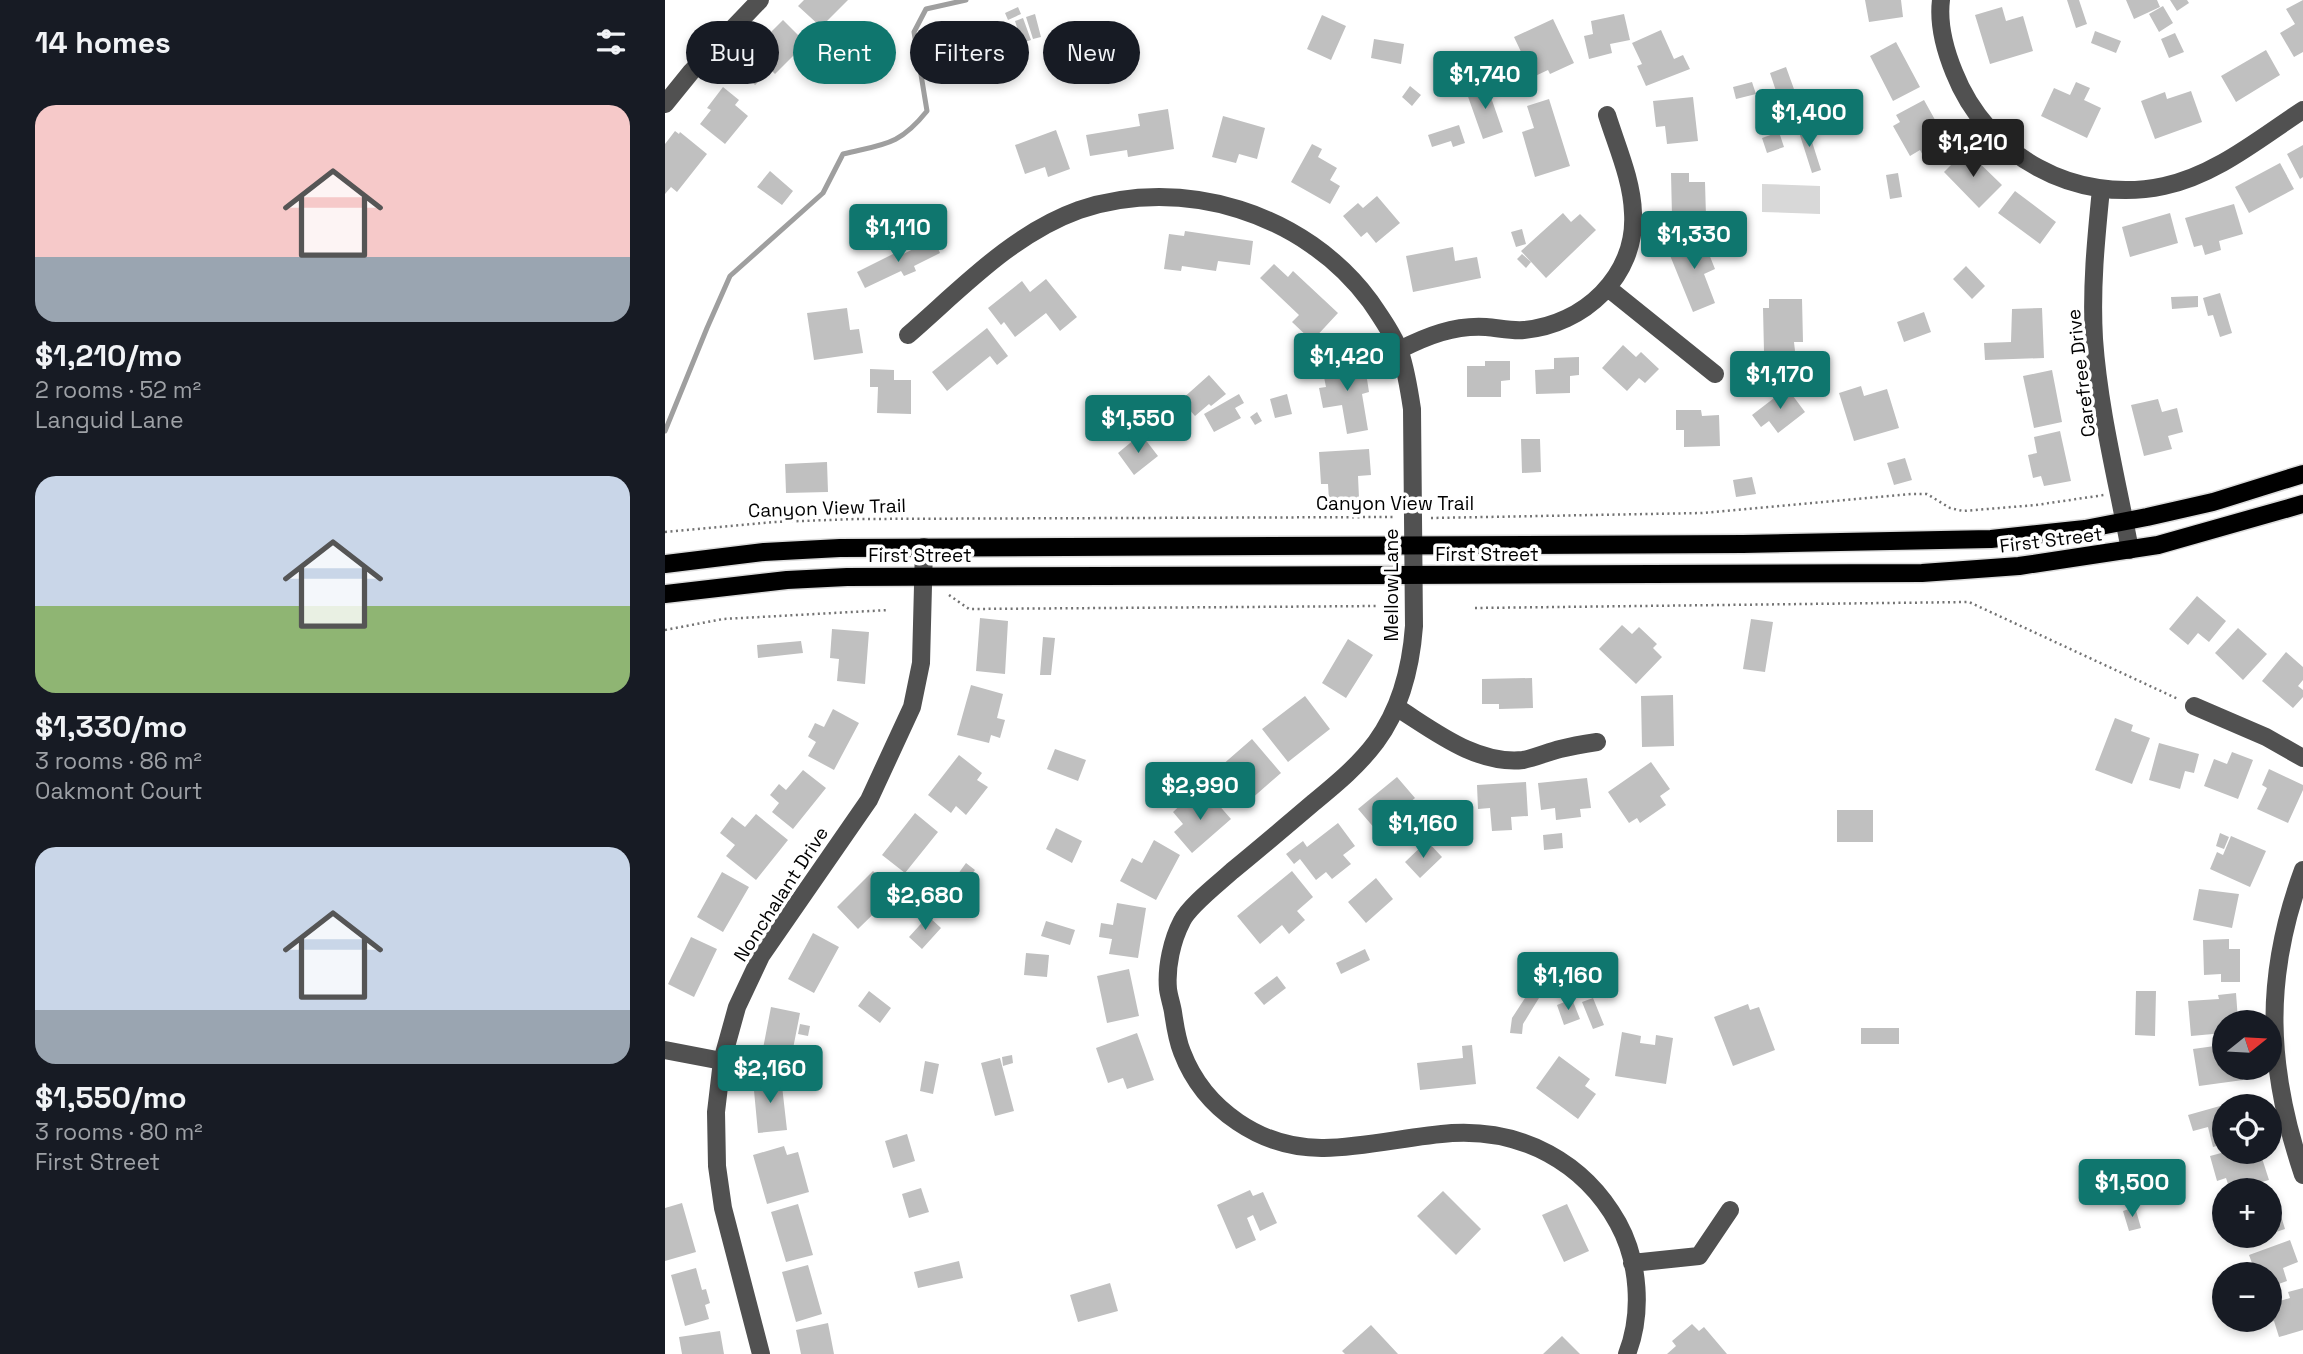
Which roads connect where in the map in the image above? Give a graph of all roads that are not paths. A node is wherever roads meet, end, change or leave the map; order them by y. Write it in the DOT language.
graph roads {
  1 [pos="759,0"];
  2 [pos="1941,0"];
  3 [pos="665,104"];
  4 [pos="2303,110"];
  5 [pos="1607,115"];
  6 [pos="2101,189"];
  7 [pos="1608,288"];
  8 [pos="908,335"];
  9 [pos="1399,350"];
  10 [pos="1715,374"];
  11 [pos="2303,474"];
  12 [pos="2303,504"];
  13 [pos="2125,521"];
  14 [pos="1413,545"];
  15 [pos="924,547"];
  16 [pos="2130,550"];
  17 [pos="665,564"];
  18 [pos="1413,575"];
  19 [pos="923,576"];
  20 [pos="665,594"];
  21 [pos="2194,706"];
  22 [pos="1396,707"];
  23 [pos="1597,742"];
  24 [pos="2303,758"];
  25 [pos="2303,870"];
  26 [pos="665,1050"];
  27 [pos="722,1061"];
  28 [pos="2303,1175"];
  29 [pos="1730,1210"];
  30 [pos="1632,1263"];
  31 [pos="761,1354"];
  32 [pos="1627,1354"];
  1 -- 3 [label="street"];
  2 -- 6 [label="street"];
  4 -- 6 [label="street"];
  5 -- 7 [label="street"];
  6 -- 13 [label="street, Carefree Drive"];
  7 -- 9 [label="street"];
  7 -- 10 [label="street"];
  8 -- 9 [label="street, Mellow Lane"];
  9 -- 14 [label="street, Mellow Lane"];
  11 -- 13 [label="main road, First Street"];
  12 -- 16 [label="main road, First Street"];
  13 -- 14 [label="main road, First Street"];
  13 -- 16 [label="street, Carefree Drive"];
  14 -- 15 [label="main road, First Street"];
  14 -- 18 [label="street, Mellow Lane"];
  15 -- 17 [label="main road, First Street"];
  15 -- 19 [label="street, Nonchalant Drive"];
  16 -- 18 [label="main road, First Street"];
  18 -- 19 [label="main road, First Street"];
  18 -- 22 [label="street, Mellow Lane"];
  19 -- 20 [label="main road, First Street"];
  19 -- 27 [label="street, Nonchalant Drive"];
  21 -- 24 [label="street"];
  22 -- 23 [label="street"];
  22 -- 30 [label="street, Mellow Lane"];
  25 -- 28 [label="street"];
  26 -- 27 [label="street"];
  27 -- 31 [label="street, Nonchalant Drive"];
  29 -- 30 [label="street"];
  30 -- 32 [label="street, Mellow Lane"];
}
